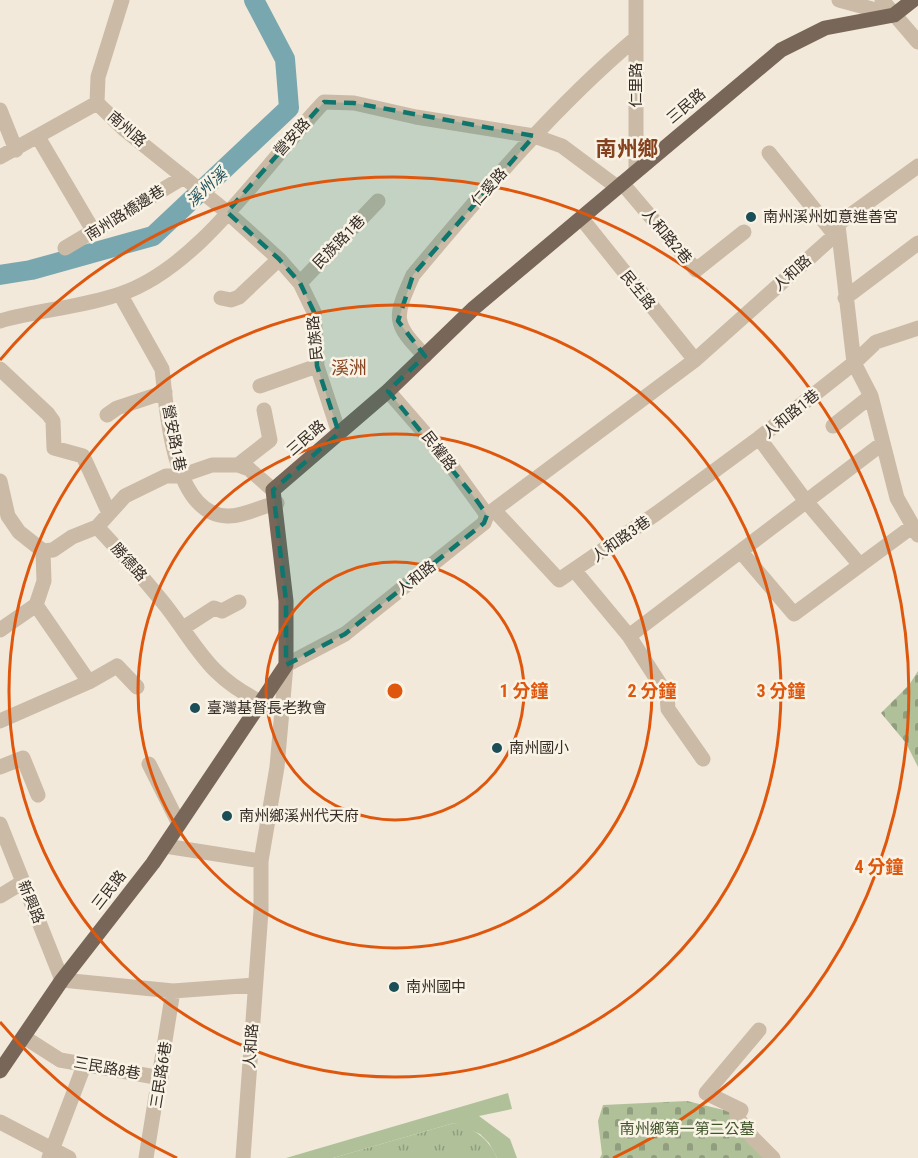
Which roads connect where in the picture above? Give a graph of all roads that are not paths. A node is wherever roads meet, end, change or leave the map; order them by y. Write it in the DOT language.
graph roads {
  1 [pos="122,0"];
  2 [pos="636,0"];
  3 [pos="839,0"];
  4 [pos="882,0"];
  5 [pos="913,0"];
  6 [pos="894,15"];
  7 [pos="636,38"];
  8 [pos="918,42"];
  9 [pos="97,103"];
  10 [pos="0,110"];
  11 [pos="534,136"];
  12 [pos="38,137"];
  13 [pos="16,150"];
  14 [pos="769,153"];
  15 [pos="0,157"];
  16 [pos="918,166"];
  17 [pos="636,171"];
  18 [pos="184,177"];
  19 [pos="619,185"];
  20 [pos="378,201"];
  21 [pos="223,209"];
  22 [pos="582,219"];
  23 [pos="837,230"];
  24 [pos="94,232"];
  25 [pos="744,232"];
  26 [pos="918,243"];
  27 [pos="65,248"];
  28 [pos="279,259"];
  29 [pos="300,283"];
  30 [pos="120,294"];
  31 [pos="221,297"];
  32 [pos="845,298"];
  33 [pos="0,321"];
  34 [pos="918,328"];
  35 [pos="425,356"];
  36 [pos="695,360"];
  37 [pos="854,363"];
  38 [pos="317,366"];
  39 [pos="0,369"];
  40 [pos="260,386"];
  41 [pos="388,391"];
  42 [pos="165,392"];
  43 [pos="871,396"];
  44 [pos="264,410"];
  45 [pos="107,415"];
  46 [pos="834,426"];
  47 [pos="339,433"];
  48 [pos="759,438"];
  49 [pos="883,443"];
  50 [pos="238,465"];
  51 [pos="180,476"];
  52 [pos="0,481"];
  53 [pos="275,496"];
  54 [pos="805,500"];
  55 [pos="490,512"];
  56 [pos="109,513"];
  57 [pos="4,519"];
  58 [pos="97,526"];
  59 [pos="915,530"];
  60 [pos="43,551"];
  61 [pos="741,552"];
  62 [pos="860,565"];
  63 [pos="575,571"];
  64 [pos="239,602"];
  65 [pos="36,605"];
  66 [pos="183,628"];
  67 [pos="0,630"];
  68 [pos="629,636"];
  69 [pos="286,665"];
  70 [pos="88,682"];
  71 [pos="137,687"];
  72 [pos="261,702"];
  73 [pos="0,721"];
  74 [pos="704,759"];
  75 [pos="148,764"];
  76 [pos="0,766"];
  77 [pos="38,795"];
  78 [pos="0,824"];
  79 [pos="179,824"];
  80 [pos="165,846"];
  81 [pos="261,861"];
  82 [pos="23,882"];
  83 [pos="0,896"];
  84 [pos="62,980"];
  85 [pos="255,985"];
  86 [pos="173,991"];
  87 [pos="759,1030"];
  88 [pos="24,1037"];
  89 [pos="85,1063"];
  90 [pos="0,1071"];
  91 [pos="161,1078"];
  92 [pos="0,1122"];
  93 [pos="52,1154"];
  94 [pos="69,1158"];
  95 [pos="146,1158"];
  96 [pos="243,1158"];
  97 [pos="773,1158"];
  1 -- 9 [label="street, 南州路"];
  2 -- 7 [label="street, 仁里路"];
  3 -- 6 [label="street"];
  4 -- 6 [label="street"];
  5 -- 6 [label="main road"];
  6 -- 8 [label="street"];
  6 -- 17 [label="main road, 三民路"];
  7 -- 11 [label="street, 仁愛路"];
  7 -- 17 [label="street, 仁里路"];
  9 -- 12 [label="street"];
  9 -- 18 [label="street, 南州路"];
  10 -- 13 [label="street"];
  11 -- 19 [label="street, 營安路"];
  11 -- 21 [label="street, 營安路"];
  11 -- 35 [label="street, 仁愛路"];
  12 -- 13 [label="street"];
  12 -- 24 [label="street"];
  13 -- 15 [label="street"];
  14 -- 23 [label="street"];
  16 -- 23 [label="street, 人和路"];
  17 -- 19 [label="main road, 三民路"];
  18 -- 21 [label="street, 南州路"];
  18 -- 24 [label="street, 南州路橋邊巷"];
  19 -- 22 [label="main road, 三民路"];
  19 -- 25 [label="street, 人和路2巷"];
  20 -- 29 [label="street, 民族路1巷"];
  21 -- 28 [label="street, 民族路"];
  21 -- 30 [label="street, 營安路"];
  22 -- 35 [label="main road, 三民路"];
  22 -- 36 [label="street, 民生路"];
  23 -- 32 [label="street"];
  23 -- 36 [label="street, 人和路"];
  24 -- 27 [label="street, 南州路橋邊巷"];
  26 -- 32 [label="street"];
  28 -- 29 [label="street, 民族路"];
  28 -- 31 [label="street"];
  29 -- 38 [label="street, 民族路"];
  30 -- 33 [label="street, 營安路"];
  30 -- 42 [label="street, 營安路1巷"];
  32 -- 37 [label="street"];
  34 -- 37 [label="street, 人和路1巷"];
  35 -- 41 [label="main road, 三民路"];
  36 -- 55 [label="street, 人和路"];
  37 -- 43 [label="street"];
  37 -- 48 [label="street, 人和路1巷"];
  38 -- 40 [label="street"];
  38 -- 47 [label="street, 民族路"];
  39 -- 56 [label="street"];
  41 -- 47 [label="main road, 三民路"];
  41 -- 55 [label="street, 民權路"];
  42 -- 45 [label="street, 營安路1巷"];
  42 -- 51 [label="street, 營安路1巷"];
  43 -- 46 [label="street"];
  43 -- 49 [label="street"];
  44 -- 50 [label="street"];
  47 -- 53 [label="main road, 三民路"];
  48 -- 54 [label="street, 人和路1巷"];
  48 -- 63 [label="street, 人和路3巷"];
  49 -- 54 [label="street"];
  49 -- 59 [label="street"];
  50 -- 51 [label="street"];
  50 -- 53 [label="street"];
  51 -- 53 [label="street, 營安路1巷"];
  51 -- 56 [label="street"];
  52 -- 57 [label="street"];
  53 -- 69 [label="main road"];
  54 -- 61 [label="street"];
  54 -- 62 [label="street, 人和路1巷"];
  55 -- 63 [label="street, 人和路3巷"];
  55 -- 69 [label="street, 人和路"];
  56 -- 58 [label="street"];
  57 -- 60 [label="street"];
  58 -- 60 [label="street"];
  58 -- 66 [label="street, 勝德路"];
  59 -- 62 [label="street"];
  60 -- 65 [label="street"];
  61 -- 62 [label="street"];
  61 -- 68 [label="street"];
  63 -- 68 [label="street"];
  64 -- 66 [label="street"];
  65 -- 67 [label="street"];
  65 -- 70 [label="street"];
  66 -- 72 [label="street, 勝德路"];
  68 -- 74 [label="street"];
  69 -- 72 [label="main road, 三民路"];
  69 -- 81 [label="street, 人和路"];
  70 -- 71 [label="street"];
  70 -- 73 [label="street"];
  72 -- 79 [label="main road, 三民路"];
  75 -- 79 [label="street"];
  76 -- 77 [label="street"];
  78 -- 82 [label="street, 新興路"];
  79 -- 80 [label="main road, 三民路"];
  80 -- 81 [label="street"];
  80 -- 84 [label="main road, 三民路"];
  81 -- 85 [label="street, 人和路"];
  82 -- 83 [label="street"];
  82 -- 84 [label="street, 新興路"];
  84 -- 86 [label="street"];
  84 -- 88 [label="main road, 三民路"];
  85 -- 86 [label="street"];
  85 -- 96 [label="street, 人和路"];
  86 -- 91 [label="street, 三民路6巷"];
  87 -- 97 [label="street"];
  88 -- 89 [label="street, 三民路8巷"];
  88 -- 90 [label="main road, 三民路"];
  89 -- 91 [label="street, 三民路8巷"];
  89 -- 93 [label="street"];
  91 -- 95 [label="street, 三民路6巷"];
  92 -- 93 [label="street"];
  93 -- 94 [label="street"];
}
